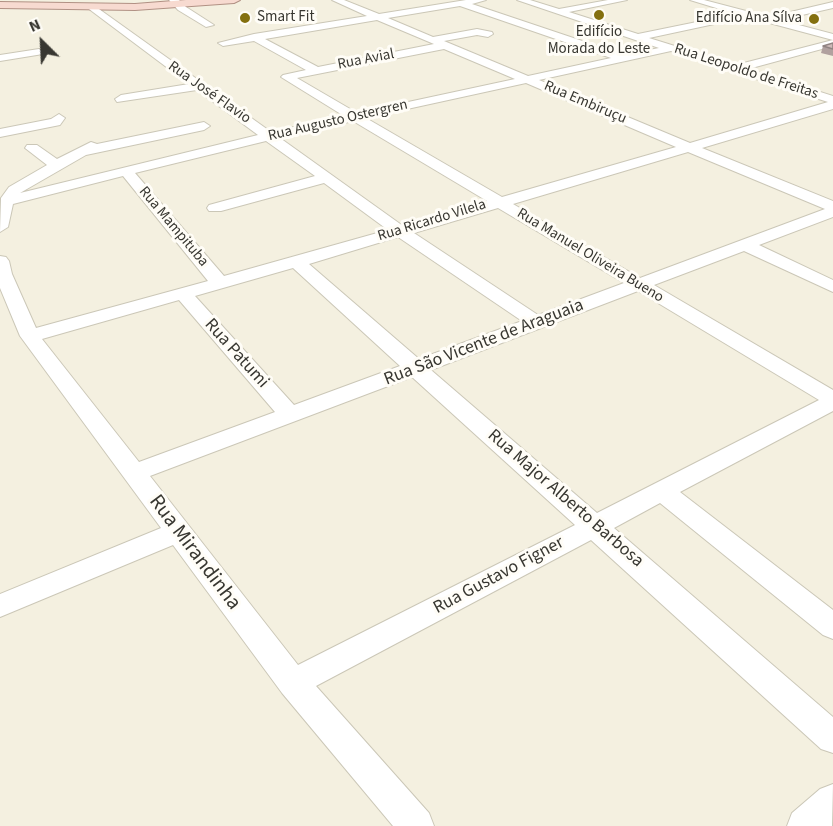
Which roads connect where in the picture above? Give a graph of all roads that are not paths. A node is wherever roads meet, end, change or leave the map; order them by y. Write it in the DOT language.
graph roads {
  1 [pos="234,0"];
  2 [pos="336,0"];
  3 [pos="482,0"];
  4 [pos="521,0"];
  5 [pos="623,0"];
  6 [pos="694,0"];
  7 [pos="177,2"];
  8 [pos="60,3"];
  9 [pos="461,3"];
  10 [pos="0,5"];
  11 [pos="833,5"];
  12 [pos="89,6"];
  13 [pos="558,12"];
  14 [pos="748,14"];
  15 [pos="377,17"];
  16 [pos="767,20"];
  17 [pos="209,25"];
  18 [pos="488,34"];
  19 [pos="254,37"];
  20 [pos="637,37"];
  21 [pos="833,37"];
  22 [pos="434,40"];
  23 [pos="223,43"];
  24 [pos="833,43"];
  25 [pos="446,45"];
  26 [pos="672,48"];
  27 [pos="39,52"];
  28 [pos="352,52"];
  29 [pos="0,58"];
  30 [pos="623,59"];
  31 [pos="368,60"];
  32 [pos="735,69"];
  33 [pos="315,70"];
  34 [pos="286,77"];
  35 [pos="528,79"];
  36 [pos="198,86"];
  37 [pos="122,99"];
  38 [pos="833,103"];
  39 [pos="353,117"];
  40 [pos="58,118"];
  41 [pos="204,126"];
  42 [pos="0,133"];
  43 [pos="269,136"];
  44 [pos="110,137"];
  45 [pos="687,146"];
  46 [pos="32,148"];
  47 [pos="86,163"];
  48 [pos="57,166"];
  49 [pos="126,171"];
  50 [pos="325,178"];
  51 [pos="7,193"];
  52 [pos="498,202"];
  53 [pos="833,207"];
  54 [pos="215,208"];
  55 [pos="833,212"];
  56 [pos="0,227"];
  57 [pos="400,231"];
  58 [pos="745,245"];
  59 [pos="0,261"];
  60 [pos="296,262"];
  61 [pos="220,283"];
  62 [pos="638,284"];
  63 [pos="833,287"];
  64 [pos="183,293"];
  65 [pos="537,323"];
  66 [pos="30,336"];
  67 [pos="417,369"];
  68 [pos="833,401"];
  69 [pos="290,415"];
  70 [pos="134,473"];
  71 [pos="662,491"];
  72 [pos="596,526"];
  73 [pos="178,532"];
  74 [pos="0,606"];
  75 [pos="833,627"];
  76 [pos="293,684"];
  77 [pos="833,738"];
  78 [pos="833,801"];
  79 [pos="416,826"];
  80 [pos="805,826"];
  1 -- 7 [label="main road"];
  2 -- 15 [label="street, Rua Embiruçu"];
  3 -- 9 [label="street"];
  4 -- 13 [label="street, Rua Leopoldo de Freitas"];
  5 -- 13 [label="street"];
  6 -- 14 [label="street"];
  7 -- 12 [label="main road"];
  7 -- 17 [label="street"];
  8 -- 10 [label="main road"];
  8 -- 12 [label="main road"];
  9 -- 15 [label="street"];
  9 -- 30 [label="street"];
  11 -- 16 [label="street"];
  12 -- 36 [label="street, Rua José Flavio"];
  13 -- 20 [label="street, Rua Leopoldo de Freitas"];
  14 -- 16 [label="street"];
  14 -- 20 [label="street"];
  15 -- 19 [label="street"];
  15 -- 22 [label="street, Rua Embiruçu"];
  16 -- 21 [label="street"];
  18 -- 22 [label="street"];
  19 -- 23 [label="street"];
  19 -- 33 [label="street"];
  20 -- 26 [label="street, Rua Leopoldo de Freitas"];
  22 -- 25 [label="street, Rua Embiruçu"];
  24 -- 32 [label="street"];
  25 -- 31 [label="street, Rua Avial"];
  25 -- 35 [label="street, Rua Embiruçu"];
  26 -- 30 [label="street, Rua Augusto Ostergren"];
  26 -- 32 [label="street, Rua Leopoldo de Freitas"];
  27 -- 29 [label="street"];
  28 -- 31 [label="street"];
  30 -- 35 [label="street, Rua Augusto Ostergren"];
  31 -- 33 [label="street, Rua Avial"];
  32 -- 38 [label="street, Rua Leopoldo de Freitas"];
  33 -- 34 [label="street, Rua Avial"];
  34 -- 39 [label="street, Rua Manuel Oliveira Bueno"];
  35 -- 39 [label="street, Rua Augusto Ostergren"];
  35 -- 45 [label="street, Rua Embiruçu"];
  36 -- 37 [label="street"];
  36 -- 43 [label="street, Rua José Flavio"];
  38 -- 45 [label="street, Rua Ricardo Vilela"];
  39 -- 43 [label="street, Rua Augusto Ostergren"];
  39 -- 52 [label="street, Rua Manuel Oliveira Bueno"];
  40 -- 42 [label="street"];
  41 -- 47 [label="street"];
  43 -- 49 [label="street, Rua Augusto Ostergren"];
  43 -- 50 [label="street, Rua José Flavio"];
  44 -- 47 [label="street"];
  45 -- 52 [label="street, Rua Ricardo Vilela"];
  45 -- 53 [label="street, Rua Embiruçu"];
  46 -- 48 [label="street"];
  47 -- 48 [label="street"];
  47 -- 49 [label="street, Rua Augusto Ostergren"];
  47 -- 51 [label="street, Rua Augusto Ostergren"];
  48 -- 51 [label="street"];
  49 -- 61 [label="street, Rua Mampituba"];
  50 -- 54 [label="street"];
  50 -- 57 [label="street, Rua José Flavio"];
  51 -- 56 [label="street"];
  52 -- 57 [label="street, Rua Ricardo Vilela"];
  52 -- 62 [label="street, Rua Manuel Oliveira Bueno"];
  55 -- 58 [label="street, Rua São Vicente de Araguaia"];
  57 -- 60 [label="street, Rua Ricardo Vilela"];
  57 -- 65 [label="street, Rua José Flavio"];
  58 -- 62 [label="street, Rua São Vicente de Araguaia"];
  58 -- 63 [label="street"];
  59 -- 66 [label="street, Rua Mirandinha"];
  60 -- 61 [label="street, Rua Ricardo Vilela"];
  60 -- 67 [label="street, Rua Major Alberto Barbosa"];
  61 -- 64 [label="street, Rua Ricardo Vilela"];
  62 -- 65 [label="street, Rua São Vicente de Araguaia"];
  62 -- 68 [label="street, Rua Manuel Oliveira Bueno"];
  64 -- 66 [label="street, Rua Ricardo Vilela"];
  64 -- 69 [label="street, Rua Patumi"];
  65 -- 67 [label="street, Rua São Vicente de Araguaia"];
  66 -- 70 [label="street, Rua Mirandinha"];
  67 -- 69 [label="street, Rua São Vicente de Araguaia"];
  67 -- 72 [label="street, Rua Major Alberto Barbosa"];
  68 -- 71 [label="street, Rua Gustavo Figner"];
  69 -- 70 [label="street, Rua São Vicente de Araguaia"];
  70 -- 73 [label="street, Rua Mirandinha"];
  71 -- 72 [label="street, Rua Gustavo Figner"];
  71 -- 75 [label="street"];
  72 -- 76 [label="street, Rua Gustavo Figner"];
  72 -- 77 [label="street, Rua Major Alberto Barbosa"];
  73 -- 74 [label="street"];
  73 -- 76 [label="street, Rua Mirandinha"];
  76 -- 79 [label="street, Rua Mirandinha"];
  78 -- 80 [label="street"];
}
